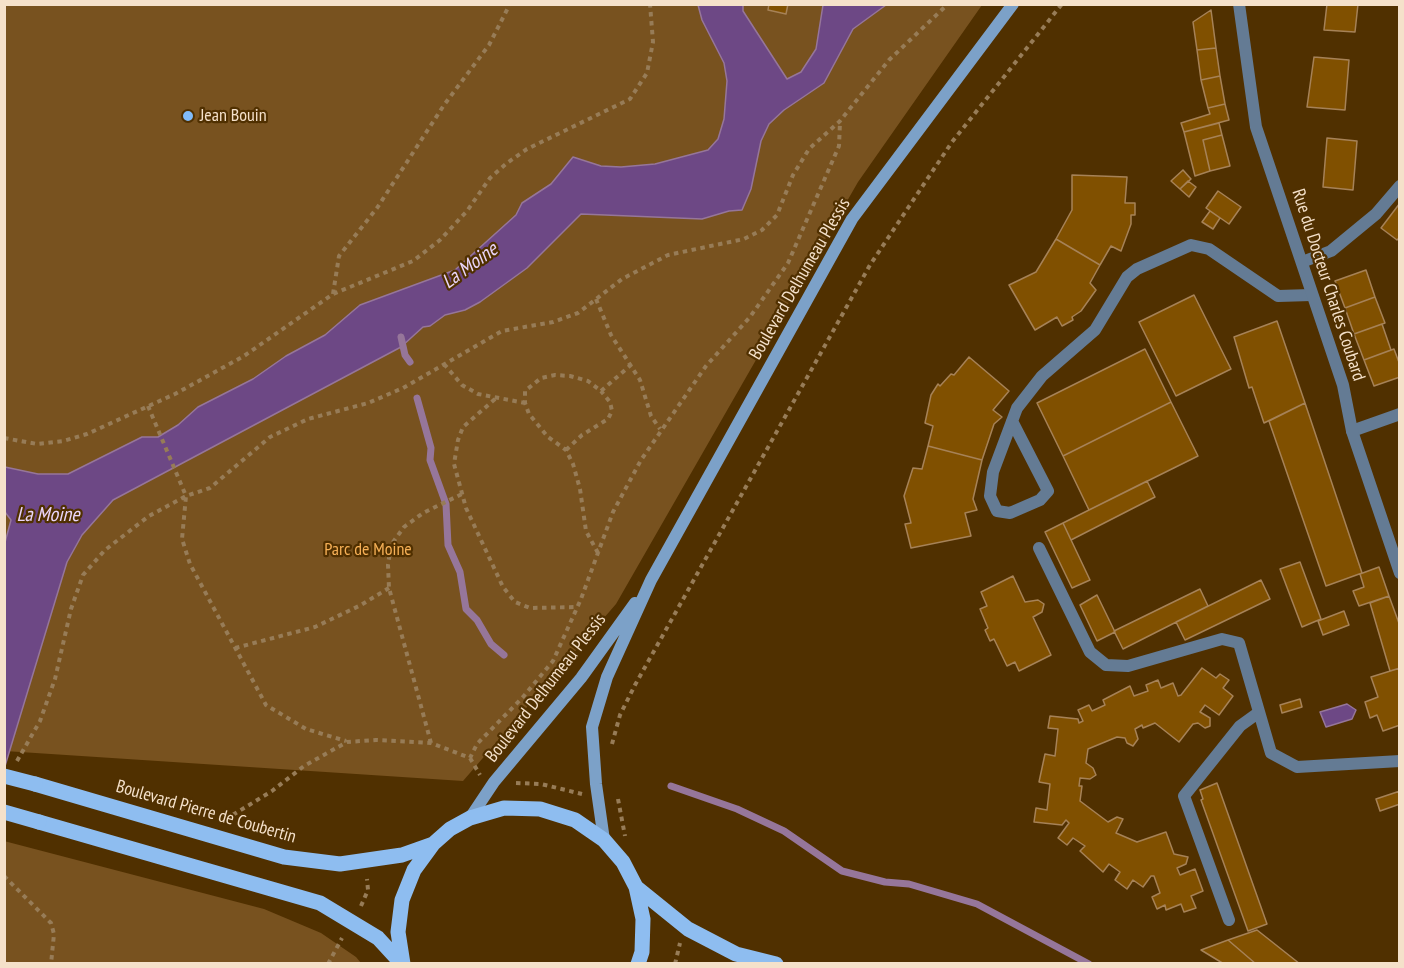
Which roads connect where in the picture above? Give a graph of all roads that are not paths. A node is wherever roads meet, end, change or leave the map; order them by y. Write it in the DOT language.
graph roads {
  1 [pos="1239,4"];
  2 [pos="1012,7"];
  3 [pos="1400,186"];
  4 [pos="1302,262"];
  5 [pos="1311,295"];
  6 [pos="1400,414"];
  7 [pos="1012,421"];
  8 [pos="1352,431"];
  9 [pos="1039,548"];
  10 [pos="1400,573"];
  11 [pos="651,580"];
  12 [pos="1258,713"];
  13 [pos="1400,761"];
  14 [pos="4,776"];
  15 [pos="4,812"];
  16 [pos="470,818"];
  17 [pos="604,840"];
  18 [pos="433,844"];
  19 [pos="636,887"];
  20 [pos="1229,920"];
  21 [pos="403,963"];
  22 [pos="638,963"];
  23 [pos="776,963"];
  1 -- 4 [label="street, Rue du Docteur Charles Coubard"];
  2 -- 11 [label="main road, Boulevard Delhumeau Plessis"];
  3 -- 4 [label="street"];
  4 -- 5 [label="street, Rue du Docteur Charles Coubard"];
  5 -- 7 [label="street"];
  5 -- 8 [label="street, Rue du Docteur Charles Coubard"];
  6 -- 8 [label="street"];
  7 -- 7 [label="street"];
  8 -- 10 [label="street, Rue du Docteur Charles Coubard"];
  9 -- 12 [label="street"];
  11 -- 16 [label="main road, Boulevard Delhumeau Plessis"];
  11 -- 17 [label="main road, Boulevard Delhumeau Plessis"];
  12 -- 13 [label="street"];
  12 -- 20 [label="street"];
  14 -- 18 [label="main road, Boulevard Pierre de Coubertin, bridge"];
  15 -- 21 [label="main road, bridge"];
  16 -- 17 [label="main road"];
  16 -- 18 [label="main road"];
  17 -- 19 [label="main road"];
  18 -- 21 [label="main road"];
  19 -- 22 [label="main road"];
  19 -- 23 [label="main road"];
}
